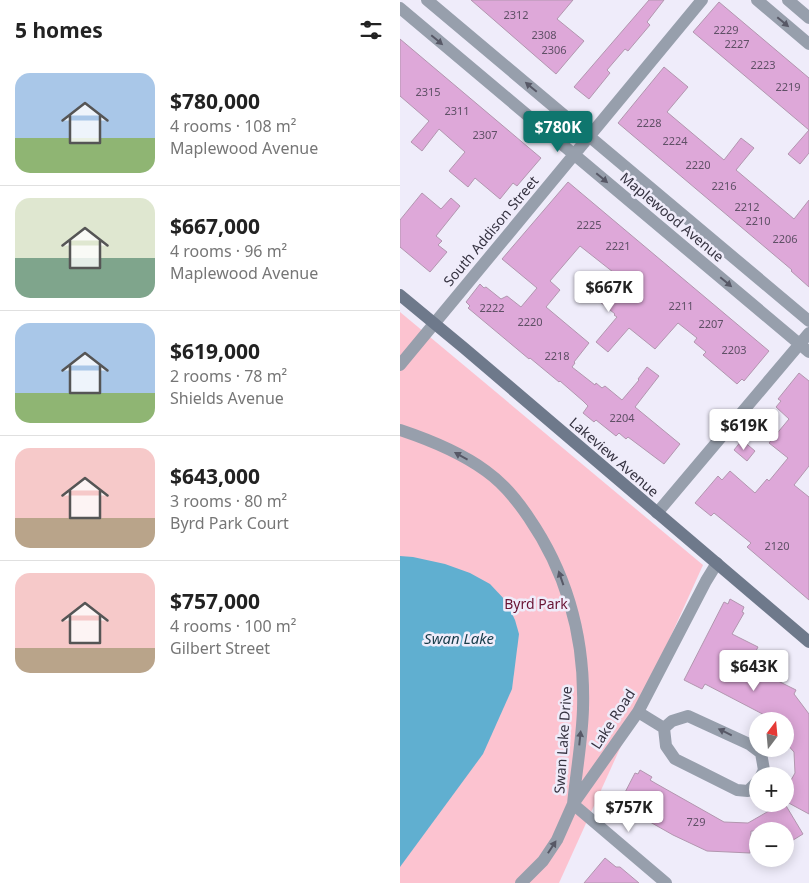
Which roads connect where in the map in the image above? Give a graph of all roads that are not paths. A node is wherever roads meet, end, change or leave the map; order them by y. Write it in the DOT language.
graph roads {
  1 [pos="427,0"];
  2 [pos="702,0"];
  3 [pos="757,0"];
  4 [pos="788,0"];
  5 [pos="400,8"];
  6 [pos="809,18"];
  7 [pos="809,44"];
  8 [pos="589,136"];
  9 [pos="574,155"];
  10 [pos="400,295"];
  11 [pos="809,321"];
  12 [pos="434,323"];
  13 [pos="809,333"];
  14 [pos="804,348"];
  15 [pos="400,365"];
  16 [pos="400,430"];
  17 [pos="657,513"];
  18 [pos="717,564"];
  19 [pos="809,642"];
  20 [pos="638,712"];
  21 [pos="664,728"];
  22 [pos="763,767"];
  23 [pos="749,790"];
  24 [pos="573,804"];
  25 [pos="521,883"];
  26 [pos="666,883"];
  8 -- 1 [label="street, Maplewood Avenue, one-way"];
  2 -- 8 [label="street, South Addison Street"];
  3 -- 7 [label="street, one-way"];
  4 -- 6 [label="street"];
  5 -- 9 [label="street, Maplewood Avenue, one-way"];
  8 -- 9 [label="street, South Addison Street"];
  8 -- 11 [label="street, Maplewood Avenue"];
  9 -- 12 [label="street, South Addison Street"];
  9 -- 14 [label="street, Maplewood Avenue, one-way"];
  10 -- 12 [label="street, Lakeview Avenue"];
  12 -- 15 [label="street, South Addison Street"];
  12 -- 17 [label="street, Lakeview Avenue"];
  13 -- 14 [label="street"];
  14 -- 17 [label="street"];
  24 -- 16 [label="street, Swan Lake Drive, one-way"];
  17 -- 18 [label="street, Lakeview Avenue"];
  18 -- 19 [label="street, Lakeview Avenue"];
  18 -- 20 [label="street, Lake Road"];
  20 -- 21 [label="street"];
  20 -- 24 [label="street, Lake Road"];
  22 -- 21 [label="street, one-way"];
  21 -- 23 [label="street"];
  25 -- 24 [label="street, Lake Road, one-way"];
  24 -- 26 [label="street"];
}
